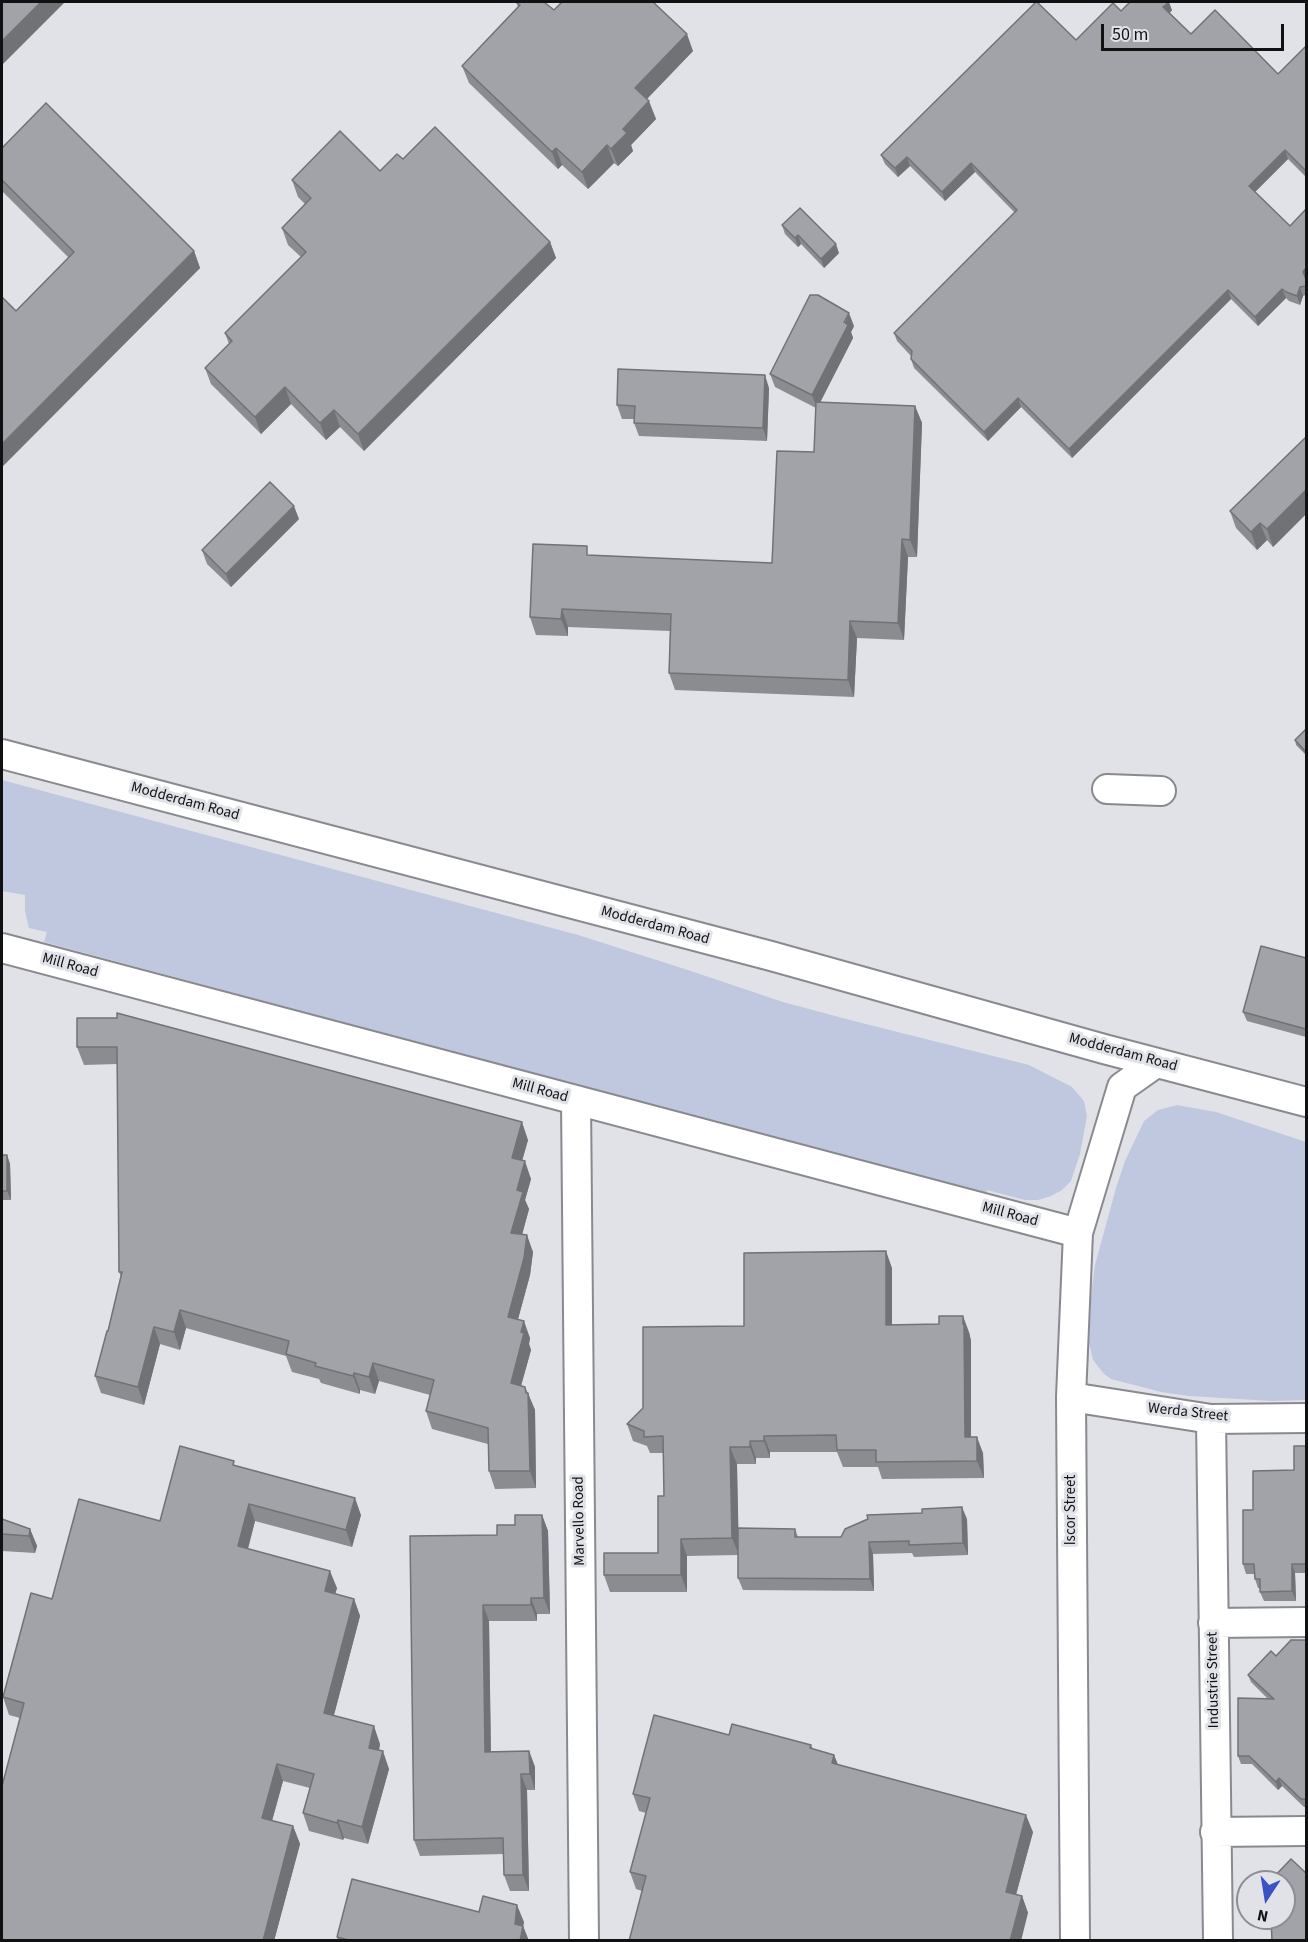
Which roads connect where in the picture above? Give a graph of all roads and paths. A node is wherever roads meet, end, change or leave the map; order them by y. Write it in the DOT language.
graph roads {
  1 [pos="2,754"];
  2 [pos="1107,789"];
  3 [pos="1161,791"];
  4 [pos="2,948"];
  5 [pos="1104,1049"];
  6 [pos="1155,1063"];
  7 [pos="1122,1087"];
  8 [pos="576,1101"];
  9 [pos="1306,1102"];
  10 [pos="1078,1233"];
  11 [pos="1071,1397"];
  12 [pos="1306,1418"];
  13 [pos="1210,1419"];
  14 [pos="1306,1622"];
  15 [pos="1213,1623"];
  16 [pos="1306,1831"];
  17 [pos="1215,1832"];
  18 [pos="584,1941"];
  19 [pos="1075,1941"];
  20 [pos="1218,1941"];
  1 -- 5 [label="street, Modderdam Road"];
  2 -- 3 [label="street"];
  4 -- 8 [label="street, Mill Road"];
  5 -- 6 [label="street, Modderdam Road"];
  5 -- 7 [label="street"];
  6 -- 7 [label="street"];
  6 -- 9 [label="street, Modderdam Road"];
  7 -- 10 [label="street, Iscor Street"];
  8 -- 10 [label="street, Mill Road"];
  8 -- 18 [label="street, Marvello Road"];
  10 -- 11 [label="street, Iscor Street"];
  11 -- 13 [label="street, Werda Street"];
  11 -- 19 [label="street, Iscor Street"];
  12 -- 13 [label="street, Werda Street"];
  13 -- 15 [label="street, Industrie Street"];
  14 -- 15 [label="street"];
  15 -- 17 [label="street, Industrie Street"];
  16 -- 17 [label="street"];
  17 -- 20 [label="street, Industrie Street"];
}
